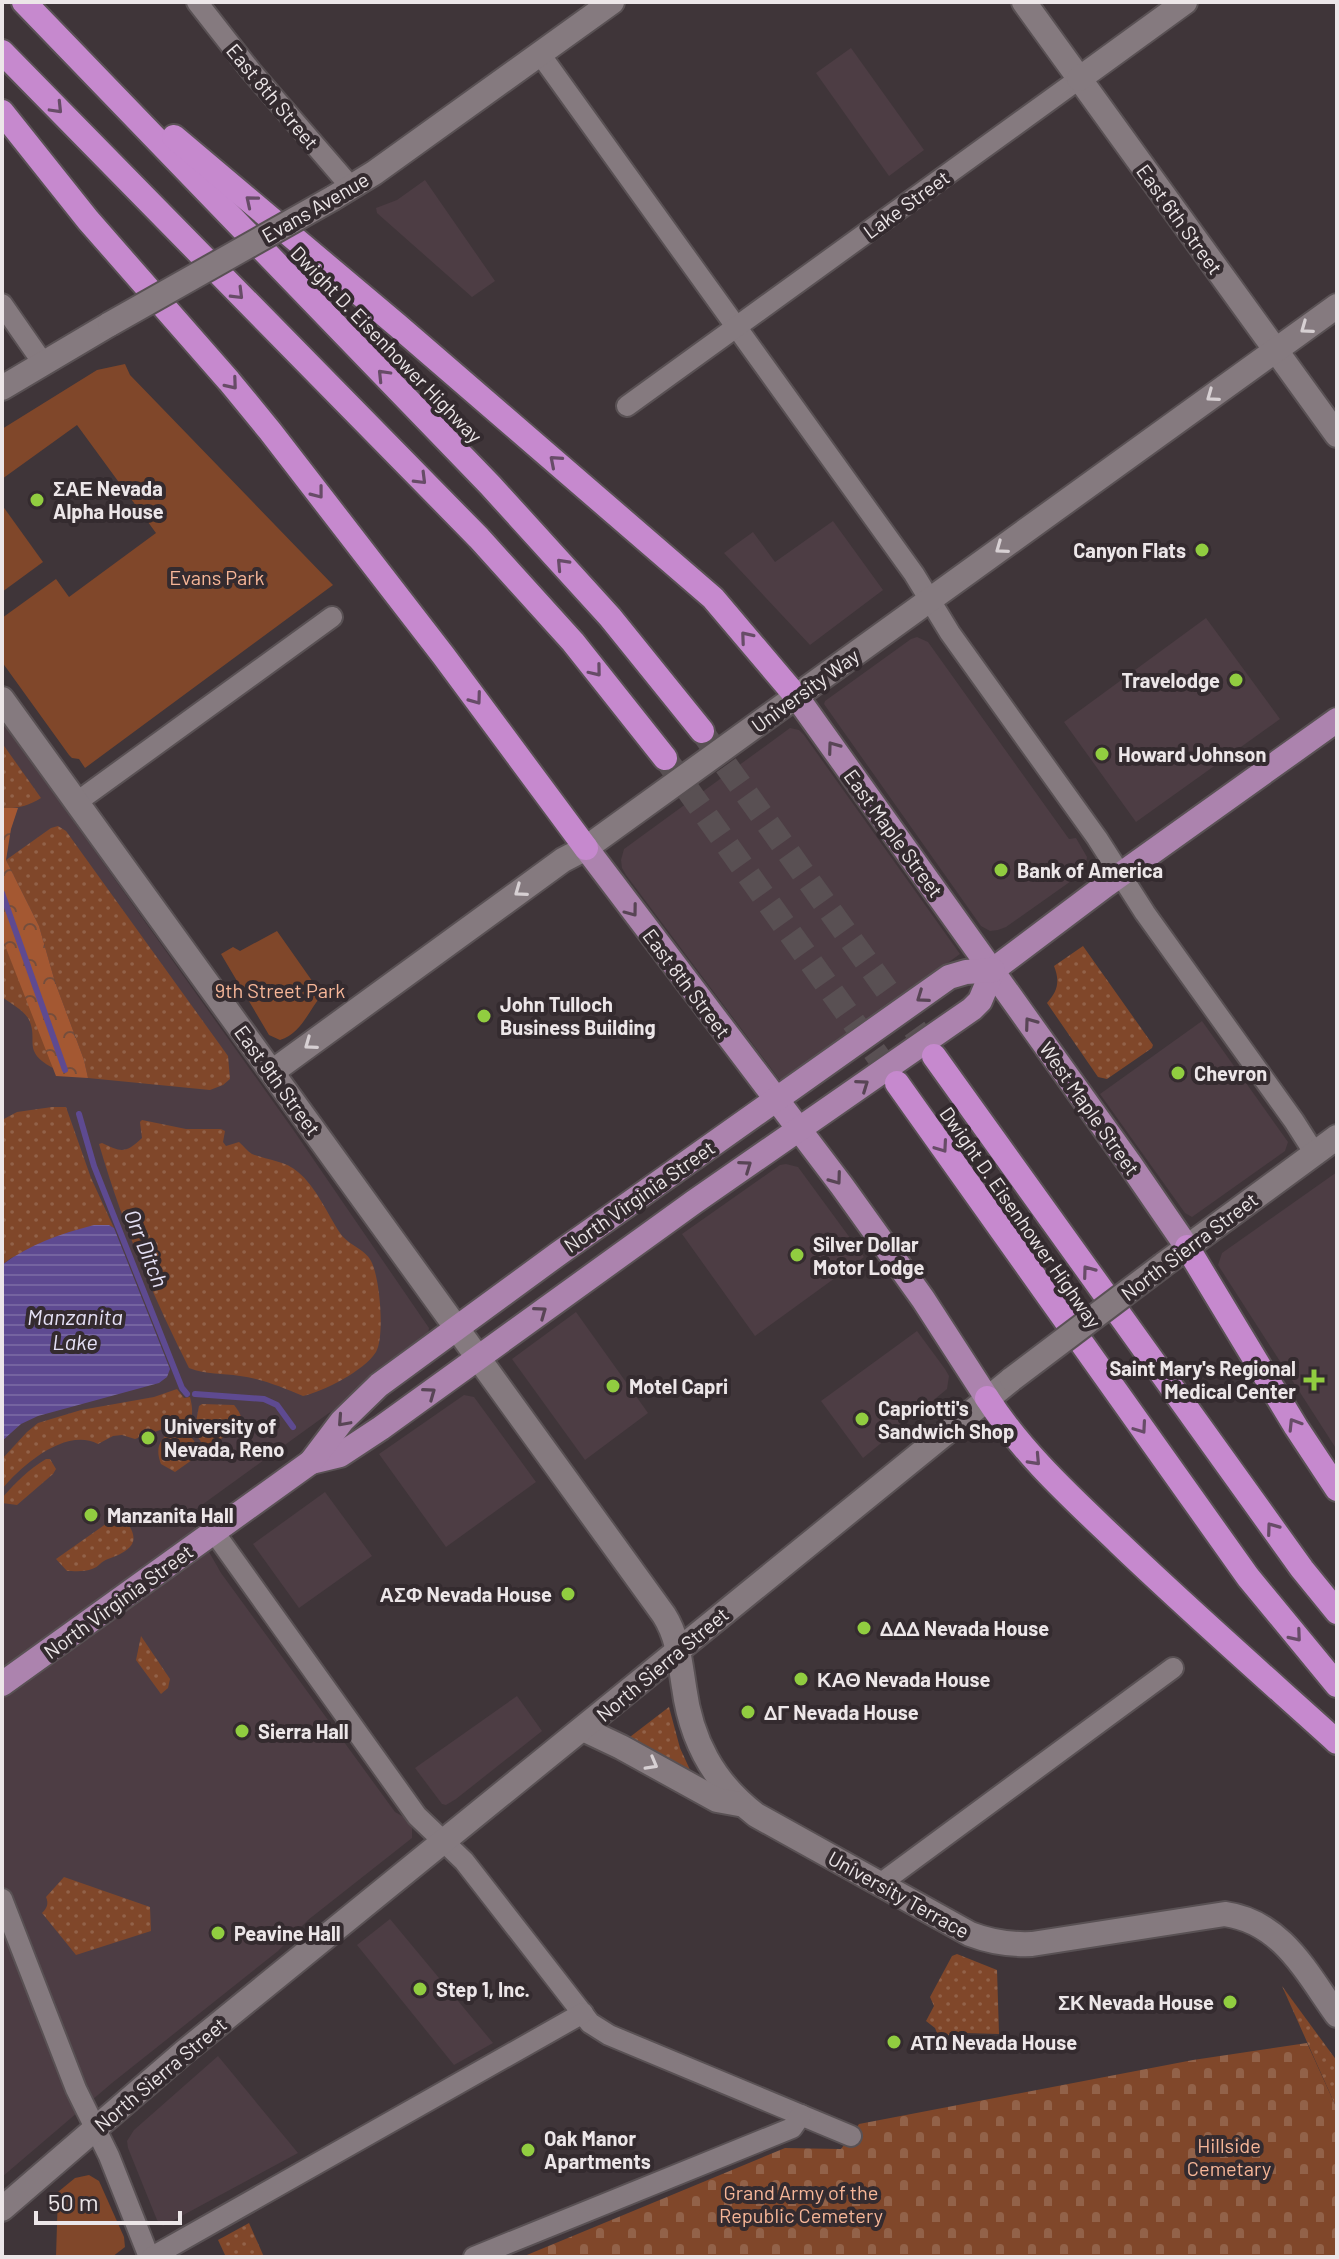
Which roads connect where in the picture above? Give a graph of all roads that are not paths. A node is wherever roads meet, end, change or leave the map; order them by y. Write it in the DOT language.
graph roads {
  1 [pos="24,2"];
  2 [pos="197,2"];
  3 [pos="611,2"];
  4 [pos="1024,2"];
  5 [pos="1185,2"];
  6 [pos="2,52"];
  7 [pos="540,54"];
  8 [pos="80,58"];
  9 [pos="1079,79"];
  10 [pos="2,112"];
  11 [pos="342,193"];
  12 [pos="2,304"];
  13 [pos="1337,306"];
  14 [pos="736,327"];
  15 [pos="1275,350"];
  16 [pos="43,363"];
  17 [pos="2,388"];
  18 [pos="627,406"];
  19 [pos="1337,435"];
  20 [pos="929,599"];
  21 [pos="332,617"];
  22 [pos="796,696"];
  23 [pos="2,699"];
  24 [pos="1337,720"];
  25 [pos="702,731"];
  26 [pos="665,758"];
  27 [pos="77,802"];
  28 [pos="586,848"];
  29 [pos="1121,875"];
  30 [pos="993,970"];
  31 [pos="934,1056"];
  32 [pos="272,1072"];
  33 [pos="897,1083"];
  34 [pos="788,1115"];
  35 [pos="1337,1137"];
  36 [pos="1315,1154"];
  37 [pos="1187,1247"];
  38 [pos="468,1344"];
  39 [pos="987,1398"];
  40 [pos="311,1462"];
  41 [pos="1337,1489"];
  42 [pos="214,1532"];
  43 [pos="1337,1612"];
  44 [pos="679,1650"];
  45 [pos="1173,1668"];
  46 [pos="2,1684"];
  47 [pos="1337,1685"];
  48 [pos="583,1729"];
  49 [pos="1337,1742"];
  50 [pos="741,1804"];
  51 [pos="445,1841"];
  52 [pos="880,1884"];
  53 [pos="2,1899"];
  54 [pos="583,2013"];
  55 [pos="1337,2015"];
  56 [pos="801,2115"];
  57 [pos="95,2128"];
  58 [pos="851,2136"];
  59 [pos="2,2209"];
  60 [pos="151,2257"];
  61 [pos="474,2257"];
  1 -- 8 [label="highway, Dwight D. Eisenhower Highway"];
  2 -- 11 [label="street, East 8th Street"];
  3 -- 7 [label="street, Evans Avenue"];
  4 -- 9 [label="street, East 6th Street"];
  5 -- 9 [label="street, Lake Street"];
  6 -- 26 [label="highway, one-way"];
  7 -- 11 [label="street, Evans Avenue"];
  7 -- 14 [label="street"];
  22 -- 8 [label="highway, one-way"];
  25 -- 8 [label="highway, Dwight D. Eisenhower Highway, one-way"];
  9 -- 14 [label="street, Lake Street"];
  9 -- 15 [label="street, East 6th Street"];
  10 -- 28 [label="highway, one-way"];
  11 -- 16 [label="street, Evans Avenue, bridge"];
  12 -- 16 [label="street"];
  13 -- 15 [label="street, University Way, one-way"];
  14 -- 18 [label="street, Lake Street"];
  14 -- 20 [label="street"];
  15 -- 19 [label="street, East 6th Street"];
  15 -- 20 [label="street, University Way, one-way"];
  16 -- 17 [label="street, Evans Avenue"];
  20 -- 22 [label="street, University Way"];
  20 -- 29 [label="street"];
  21 -- 27 [label="street"];
  22 -- 28 [label="street, University Way"];
  30 -- 22 [label="main road, East Maple Street, one-way"];
  23 -- 27 [label="street, East 9th Street"];
  24 -- 29 [label="main road, North Virginia Street"];
  27 -- 32 [label="street, East 9th Street"];
  28 -- 32 [label="street, University Way, one-way"];
  28 -- 34 [label="main road, East 8th Street, one-way"];
  29 -- 30 [label="main road, North Virginia Street"];
  29 -- 36 [label="street"];
  30 -- 34 [label="main road, North Virginia Street, one-way"];
  34 -- 30 [label="main road, North Virginia Street, one-way"];
  37 -- 30 [label="main road, West Maple Street, one-way"];
  43 -- 31 [label="highway, Dwight D. Eisenhower Highway, one-way"];
  32 -- 38 [label="street, East 9th Street"];
  33 -- 47 [label="highway, Dwight D. Eisenhower Highway, one-way"];
  38 -- 34 [label="main road, North Virginia Street, one-way"];
  34 -- 38 [label="main road, North Virginia Street"];
  34 -- 39 [label="main road, East 8th Street, one-way"];
  35 -- 36 [label="street, North Sierra Street"];
  36 -- 37 [label="street, North Sierra Street"];
  37 -- 39 [label="street, North Sierra Street, bridge"];
  41 -- 37 [label="highway, one-way"];
  40 -- 38 [label="main road, North Virginia Street, one-way"];
  38 -- 40 [label="main road, North Virginia Street, one-way"];
  38 -- 44 [label="street, East 9th Street"];
  39 -- 44 [label="street, North Sierra Street"];
  39 -- 49 [label="highway, one-way"];
  40 -- 42 [label="main road, North Virginia Street"];
  42 -- 46 [label="main road, North Virginia Street"];
  42 -- 51 [label="street"];
  44 -- 48 [label="street, North Sierra Street"];
  44 -- 50 [label="street, University Terrace"];
  45 -- 52 [label="street"];
  48 -- 50 [label="street, one-way"];
  48 -- 51 [label="street, North Sierra Street"];
  50 -- 52 [label="street, University Terrace"];
  51 -- 54 [label="street"];
  51 -- 57 [label="street, North Sierra Street"];
  52 -- 55 [label="street, University Terrace"];
  53 -- 57 [label="street"];
  54 -- 56 [label="street"];
  54 -- 60 [label="street"];
  56 -- 58 [label="street"];
  56 -- 61 [label="street"];
  57 -- 59 [label="street, North Sierra Street"];
  57 -- 60 [label="street"];
}
